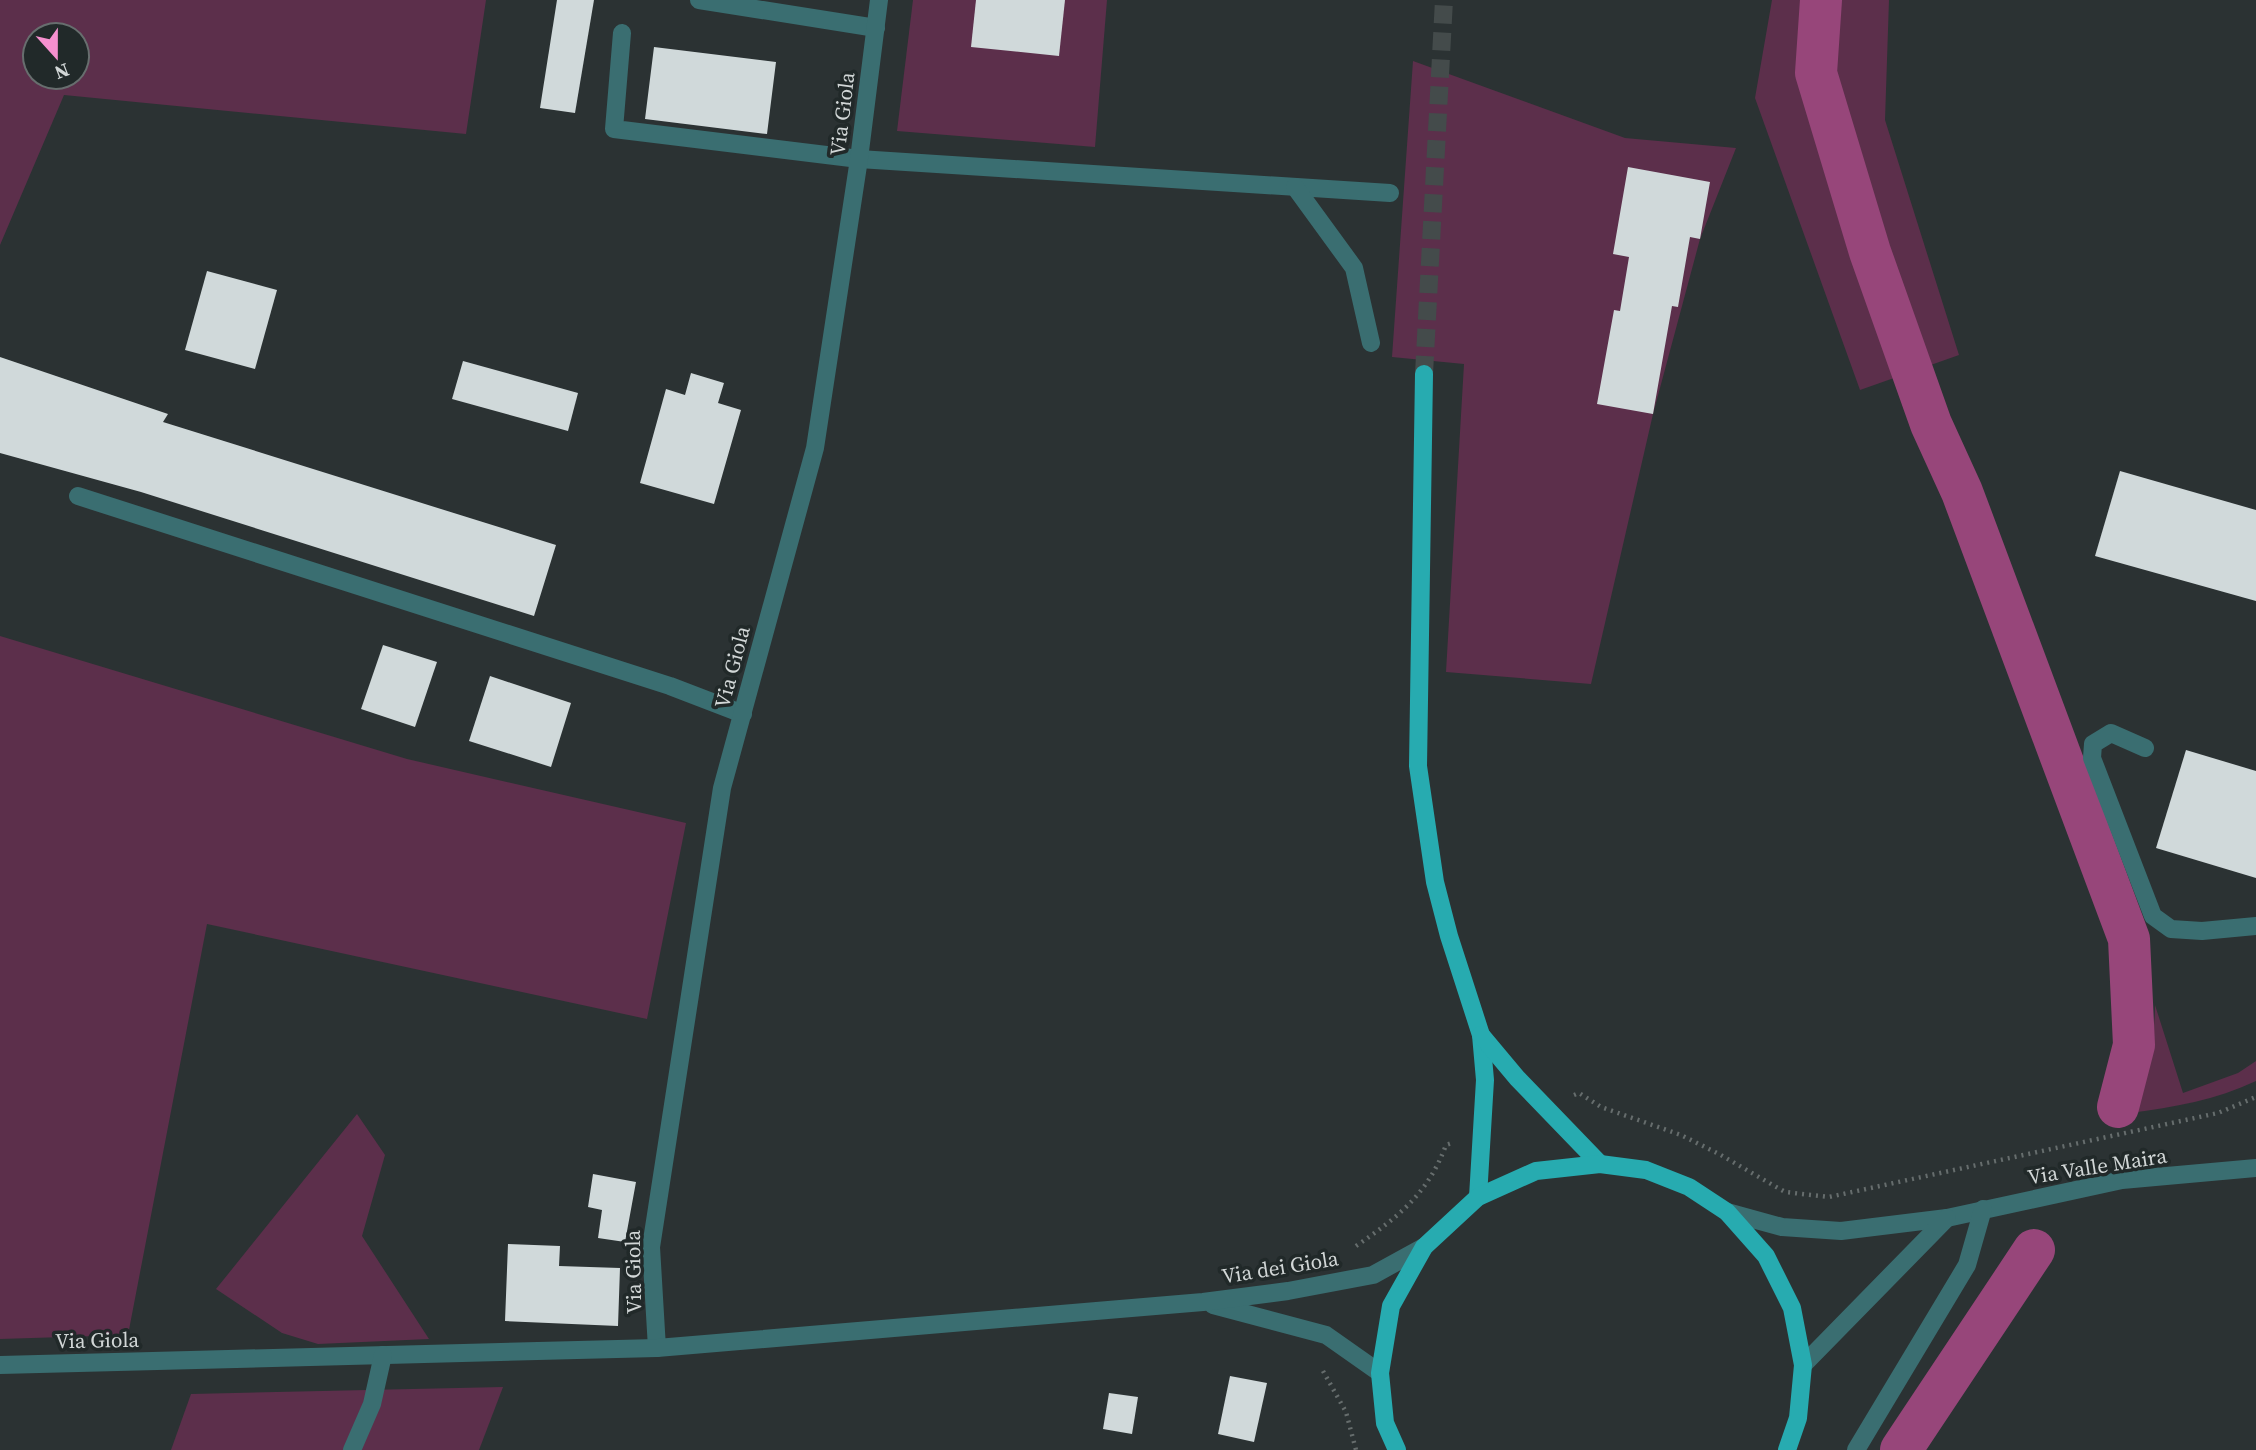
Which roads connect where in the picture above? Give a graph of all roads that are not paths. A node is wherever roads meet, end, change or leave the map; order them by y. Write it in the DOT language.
graph roads {
  1 [pos="699,0"];
  2 [pos="879,0"];
  3 [pos="876,28"];
  4 [pos="622,33"];
  5 [pos="859,159"];
  6 [pos="1295,187"];
  7 [pos="1390,193"];
  8 [pos="1371,343"];
  9 [pos="1424,374"];
  10 [pos="78,496"];
  11 [pos="743,713"];
  12 [pos="2146,748"];
  13 [pos="2256,926"];
  14 [pos="1481,1035"];
  15 [pos="1600,1164"];
  16 [pos="2256,1168"];
  17 [pos="1478,1197"];
  18 [pos="1983,1209"];
  19 [pos="1727,1212"];
  20 [pos="1947,1218"];
  21 [pos="1424,1247"];
  22 [pos="1203,1302"];
  23 [pos="657,1348"];
  24 [pos="383,1355"];
  25 [pos="0,1365"];
  26 [pos="1803,1365"];
  27 [pos="1380,1373"];
  28 [pos="1385,1423"];
  29 [pos="352,1450"];
  30 [pos="1384,1450"];
  31 [pos="1397,1450"];
  32 [pos="1787,1450"];
  33 [pos="1856,1450"];
  1 -- 3 [label="street"];
  2 -- 3 [label="street, Via Giola"];
  3 -- 5 [label="street, Via Giola"];
  4 -- 5 [label="street"];
  5 -- 6 [label="street"];
  5 -- 11 [label="street, Via Giola"];
  6 -- 7 [label="street"];
  6 -- 8 [label="street"];
  9 -- 14 [label="main road"];
  10 -- 11 [label="street"];
  11 -- 23 [label="street, Via Giola"];
  12 -- 13 [label="street"];
  14 -- 15 [label="main road"];
  14 -- 17 [label="main road"];
  15 -- 17 [label="main road"];
  15 -- 19 [label="main road"];
  16 -- 18 [label="street, Via Valle Maira"];
  17 -- 21 [label="main road"];
  18 -- 20 [label="street, Via Valle Maira"];
  18 -- 33 [label="street"];
  19 -- 20 [label="street, Via Valle Maira"];
  19 -- 26 [label="main road"];
  20 -- 26 [label="street"];
  21 -- 22 [label="street, Via dei Giola"];
  21 -- 27 [label="main road"];
  22 -- 23 [label="street, Via Giola"];
  22 -- 27 [label="street, Via dei Giola"];
  23 -- 24 [label="street, Via Giola"];
  24 -- 25 [label="street, Via Giola"];
  24 -- 29 [label="street"];
  26 -- 32 [label="main road"];
  27 -- 28 [label="main road"];
  28 -- 30 [label="main road"];
  28 -- 31 [label="main road"];
}
